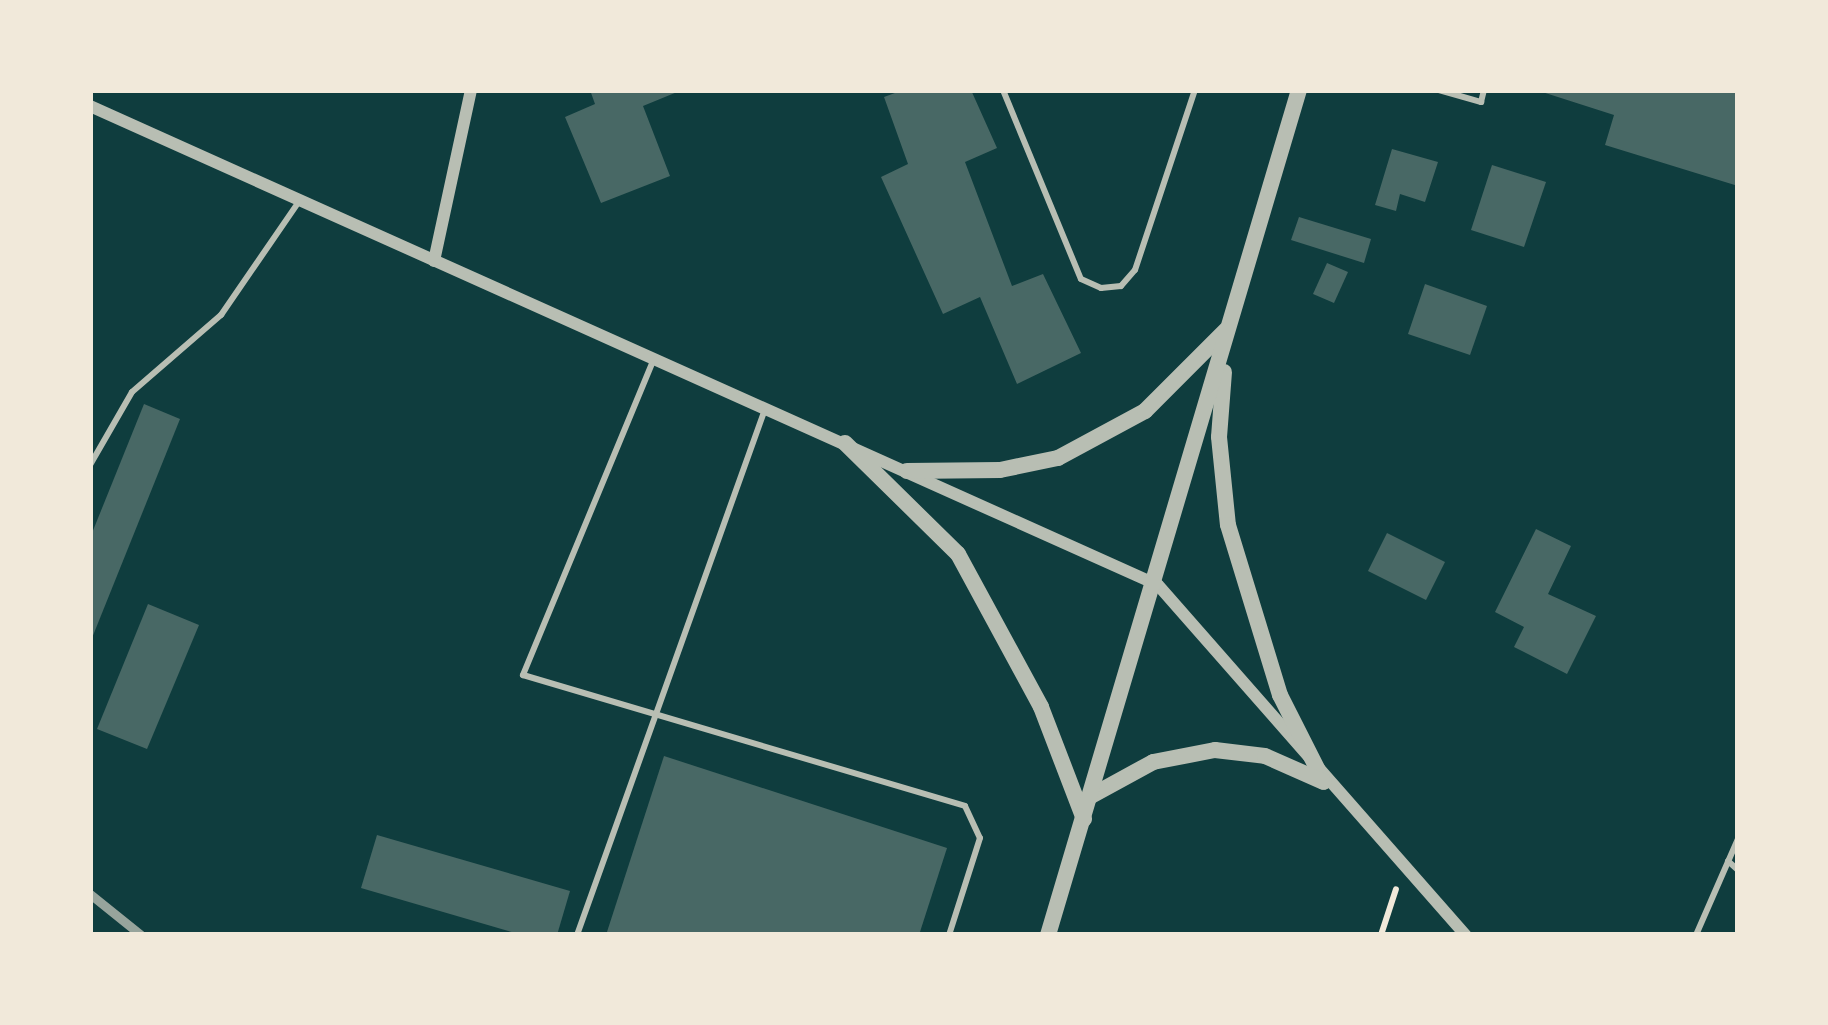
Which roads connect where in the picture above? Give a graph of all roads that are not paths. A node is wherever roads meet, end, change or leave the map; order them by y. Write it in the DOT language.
graph roads {
  1 [pos="471,90"];
  2 [pos="1003,90"];
  3 [pos="1196,90"];
  4 [pos="1299,90"];
  5 [pos="1439,90"];
  6 [pos="1484,90"];
  7 [pos="90,106"];
  8 [pos="298,203"];
  9 [pos="434,261"];
  10 [pos="1227,329"];
  11 [pos="653,361"];
  12 [pos="766,409"];
  13 [pos="845,443"];
  14 [pos="90,465"];
  15 [pos="907,472"];
  16 [pos="1158,585"];
  17 [pos="653,713"];
  18 [pos="1324,782"];
  19 [pos="1091,796"];
  20 [pos="1084,820"];
  21 [pos="1738,839"];
  22 [pos="1729,861"];
  23 [pos="1738,870"];
  24 [pos="577,935"];
  25 [pos="949,935"];
  26 [pos="1048,935"];
  27 [pos="1465,935"];
  28 [pos="1696,935"];
  1 -- 9 [label="street"];
  2 -- 3 [label="lane"];
  4 -- 10 [label="street"];
  5 -- 6 [label="lane"];
  7 -- 8 [label="street"];
  8 -- 9 [label="street"];
  8 -- 14 [label="lane"];
  9 -- 11 [label="street"];
  10 -- 15 [label="street"];
  10 -- 16 [label="street"];
  10 -- 18 [label="street"];
  11 -- 12 [label="street"];
  11 -- 17 [label="lane"];
  12 -- 13 [label="street"];
  12 -- 17 [label="lane"];
  13 -- 15 [label="street"];
  13 -- 20 [label="street"];
  15 -- 16 [label="street"];
  16 -- 18 [label="street"];
  16 -- 19 [label="street"];
  17 -- 24 [label="lane"];
  17 -- 25 [label="lane"];
  18 -- 19 [label="street"];
  18 -- 27 [label="street"];
  19 -- 20 [label="street"];
  20 -- 26 [label="street"];
  21 -- 22 [label="lane"];
  22 -- 23 [label="lane"];
  22 -- 28 [label="lane"];
}
